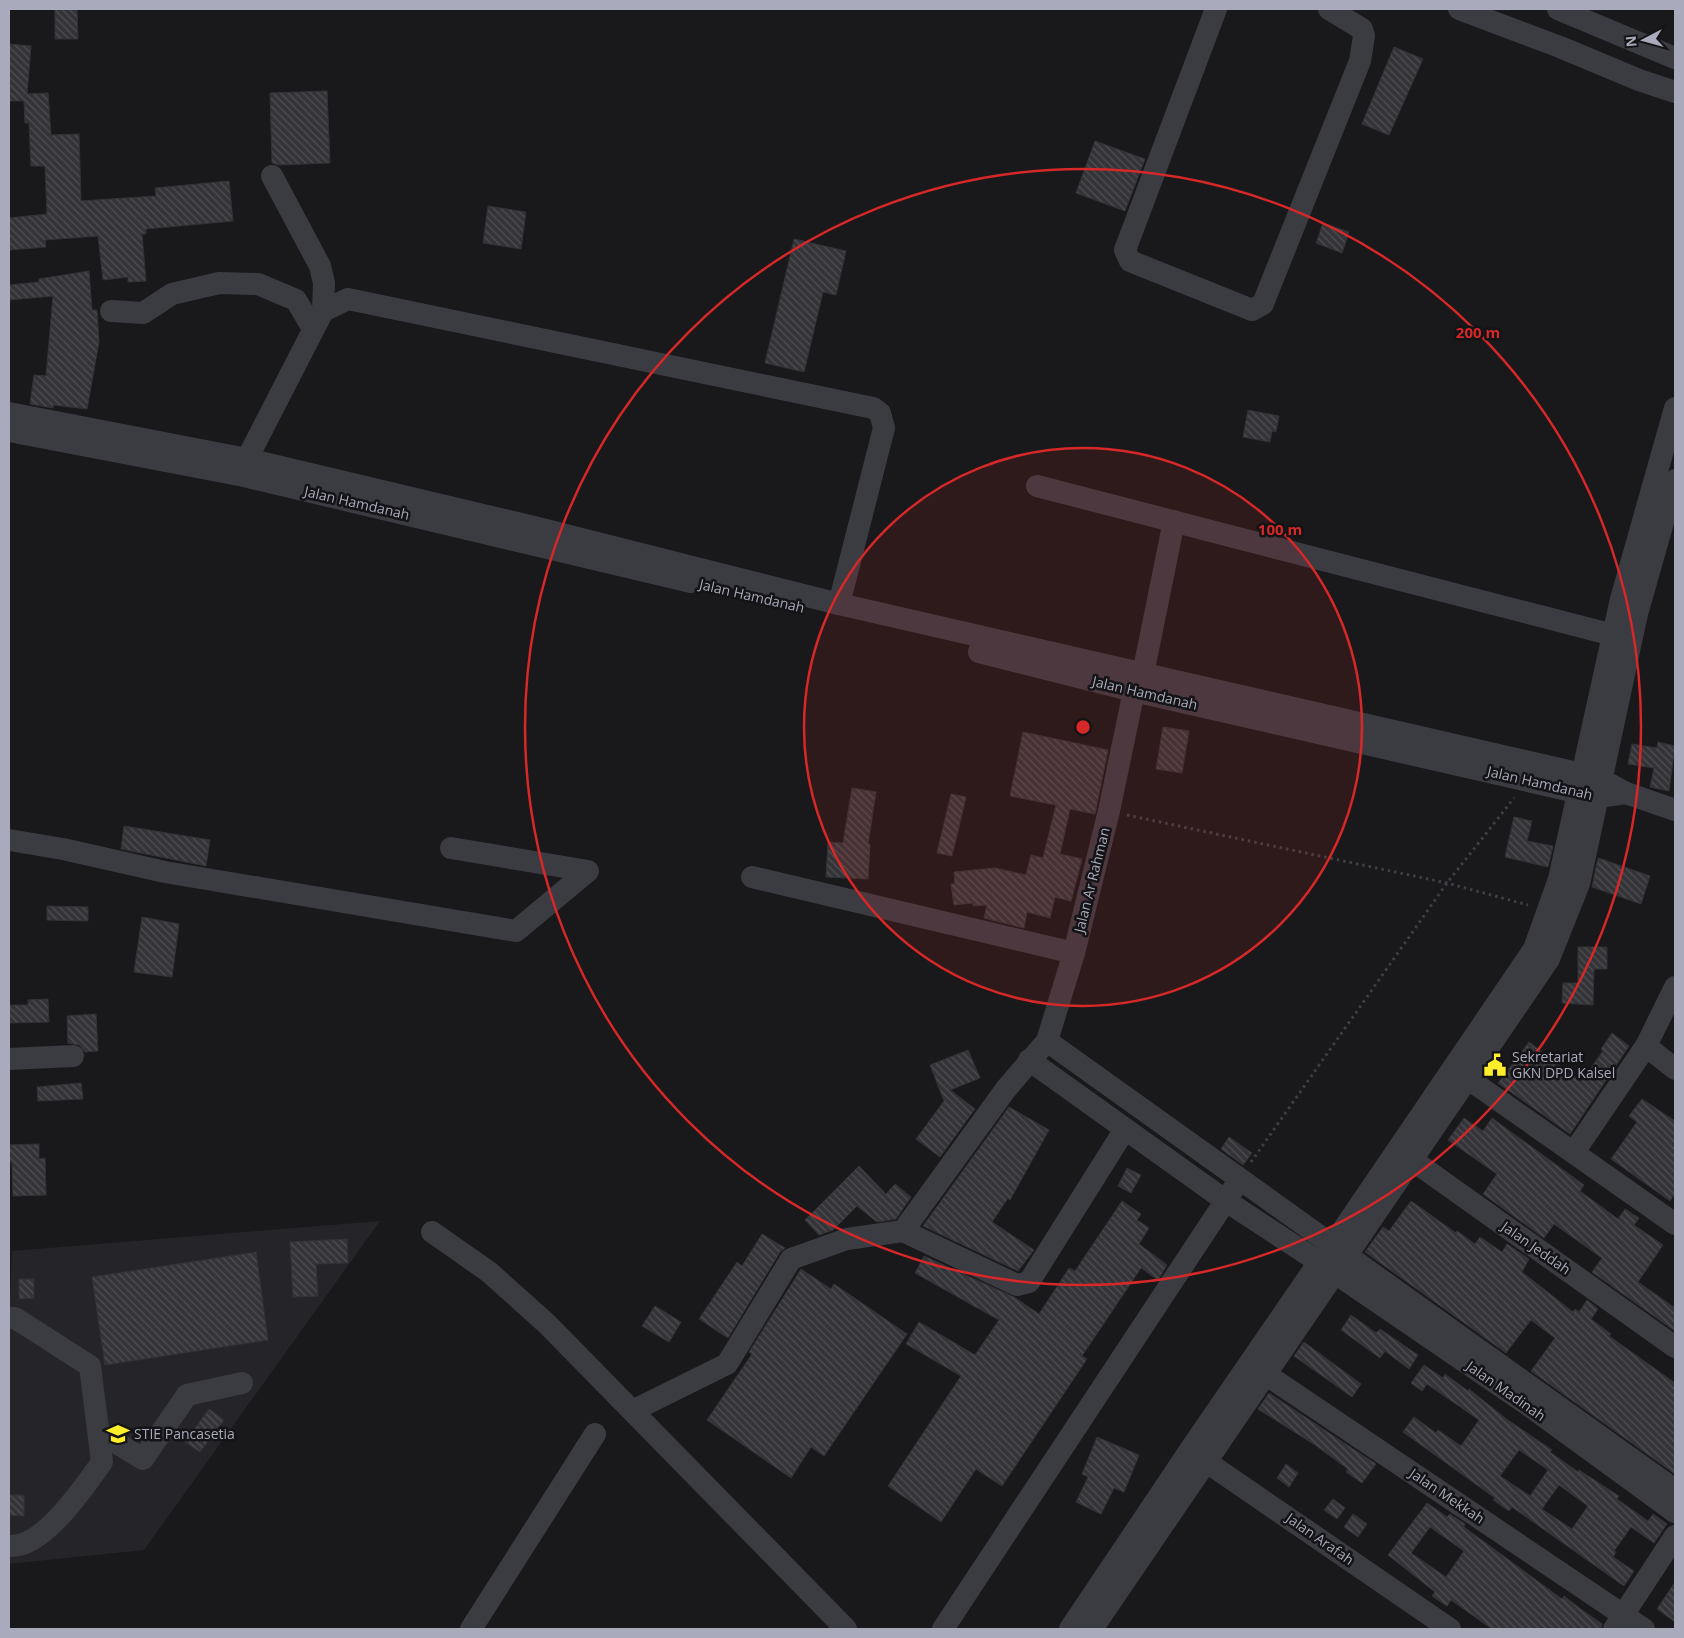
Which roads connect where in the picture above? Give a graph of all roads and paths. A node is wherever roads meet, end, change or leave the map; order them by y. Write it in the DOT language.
graph roads {
  1 [pos="1216,9"];
  2 [pos="1329,9"];
  3 [pos="1458,9"];
  4 [pos="1558,9"];
  5 [pos="1675,58"];
  6 [pos="1675,92"];
  7 [pos="272,176"];
  8 [pos="111,311"];
  9 [pos="318,320"];
  10 [pos="1675,408"];
  11 [pos="9,412"];
  12 [pos="9,431"];
  13 [pos="246,468"];
  14 [pos="1675,480"];
  15 [pos="1037,486"];
  16 [pos="1174,521"];
  17 [pos="839,604"];
  18 [pos="1613,635"];
  19 [pos="1139,683"];
  20 [pos="1528,780"];
  21 [pos="1590,786"];
  22 [pos="1675,810"];
  23 [pos="1109,811"];
  24 [pos="9,840"];
  25 [pos="451,848"];
  26 [pos="752,877"];
  27 [pos="1447,883"];
  28 [pos="1548,910"];
  29 [pos="1074,953"];
  30 [pos="1675,987"];
  31 [pos="1047,1041"];
  32 [pos="1646,1046"];
  33 [pos="73,1056"];
  34 [pos="9,1059"];
  35 [pos="1029,1060"];
  36 [pos="1675,1069"];
  37 [pos="1461,1074"];
  38 [pos="1126,1129"];
  39 [pos="1179,1136"];
  40 [pos="1574,1152"];
  41 [pos="1404,1155"];
  42 [pos="1168,1159"];
  43 [pos="1240,1179"];
  44 [pos="1226,1201"];
  45 [pos="1675,1224"];
  46 [pos="903,1231"];
  47 [pos="432,1232"];
  48 [pos="1333,1260"];
  49 [pos="9,1318"];
  50 [pos="1675,1347"];
  51 [pos="1257,1369"];
  52 [pos="242,1383"];
  53 [pos="634,1410"];
  54 [pos="99,1432"];
  55 [pos="594,1434"];
  56 [pos="1198,1456"];
  57 [pos="1675,1490"];
  58 [pos="1675,1512"];
  59 [pos="1675,1536"];
  60 [pos="9,1546"];
  61 [pos="1618,1622"];
  62 [pos="471,1629"];
  63 [pos="846,1629"];
  64 [pos="943,1629"];
  65 [pos="1070,1629"];
  66 [pos="1092,1629"];
  67 [pos="1450,1629"];
  68 [pos="1644,1629"];
  1 -- 2 [label="street"];
  3 -- 6 [label="street"];
  4 -- 5 [label="street"];
  7 -- 9 [label="street"];
  8 -- 9 [label="street"];
  9 -- 13 [label="street"];
  9 -- 17 [label="street"];
  10 -- 18 [label="street"];
  11 -- 13 [label="street, Jalan Hamdanah"];
  12 -- 13 [label="street, Jalan Hamdanah"];
  13 -- 17 [label="street, Jalan Hamdanah"];
  13 -- 19 [label="street, Jalan Hamdanah"];
  14 -- 21 [label="street"];
  15 -- 16 [label="street"];
  16 -- 18 [label="street"];
  16 -- 19 [label="street, Jalan Ar Rahman"];
  17 -- 19 [label="street, Jalan Hamdanah"];
  18 -- 21 [label="street"];
  19 -- 20 [label="street, Jalan Hamdanah"];
  19 -- 21 [label="street, Jalan Hamdanah"];
  19 -- 23 [label="street, Jalan Ar Rahman"];
  20 -- 21 [label="street, Jalan Hamdanah"];
  20 -- 27 [label="path"];
  21 -- 22 [label="street, Jalan Hamdanah"];
  21 -- 28 [label="street"];
  21 -- 37 [label="street"];
  23 -- 27 [label="path"];
  23 -- 29 [label="street, Jalan Ar Rahman"];
  24 -- 25 [label="street"];
  26 -- 29 [label="street"];
  27 -- 28 [label="path"];
  27 -- 43 [label="path"];
  28 -- 37 [label="street"];
  29 -- 31 [label="street, Jalan Ar Rahman"];
  30 -- 32 [label="street"];
  31 -- 35 [label="street, Jalan Ar Rahman"];
  31 -- 39 [label="street"];
  32 -- 36 [label="street"];
  32 -- 40 [label="street"];
  33 -- 34 [label="street"];
  35 -- 38 [label="street"];
  35 -- 46 [label="street, Jalan Ar Rahman"];
  37 -- 40 [label="street"];
  37 -- 41 [label="street"];
  38 -- 42 [label="street"];
  38 -- 46 [label="street"];
  39 -- 42 [label="street"];
  39 -- 43 [label="street"];
  40 -- 45 [label="street"];
  41 -- 48 [label="street"];
  41 -- 50 [label="street, Jalan Jeddah"];
  42 -- 44 [label="street"];
  43 -- 44 [label="street"];
  43 -- 48 [label="street"];
  44 -- 48 [label="street"];
  44 -- 64 [label="street"];
  46 -- 53 [label="street"];
  47 -- 53 [label="street"];
  48 -- 51 [label="street"];
  48 -- 57 [label="street, Jalan Madinah"];
  48 -- 58 [label="street, Jalan Madinah"];
  49 -- 54 [label="street"];
  51 -- 56 [label="street"];
  51 -- 61 [label="street, Jalan Mekkah"];
  52 -- 54 [label="street"];
  53 -- 63 [label="street"];
  54 -- 60 [label="street"];
  55 -- 62 [label="street"];
  56 -- 65 [label="street"];
  56 -- 66 [label="street"];
  56 -- 67 [label="street, Jalan Arafah"];
  59 -- 61 [label="street"];
  61 -- 68 [label="street, Jalan Mekkah"];
}
